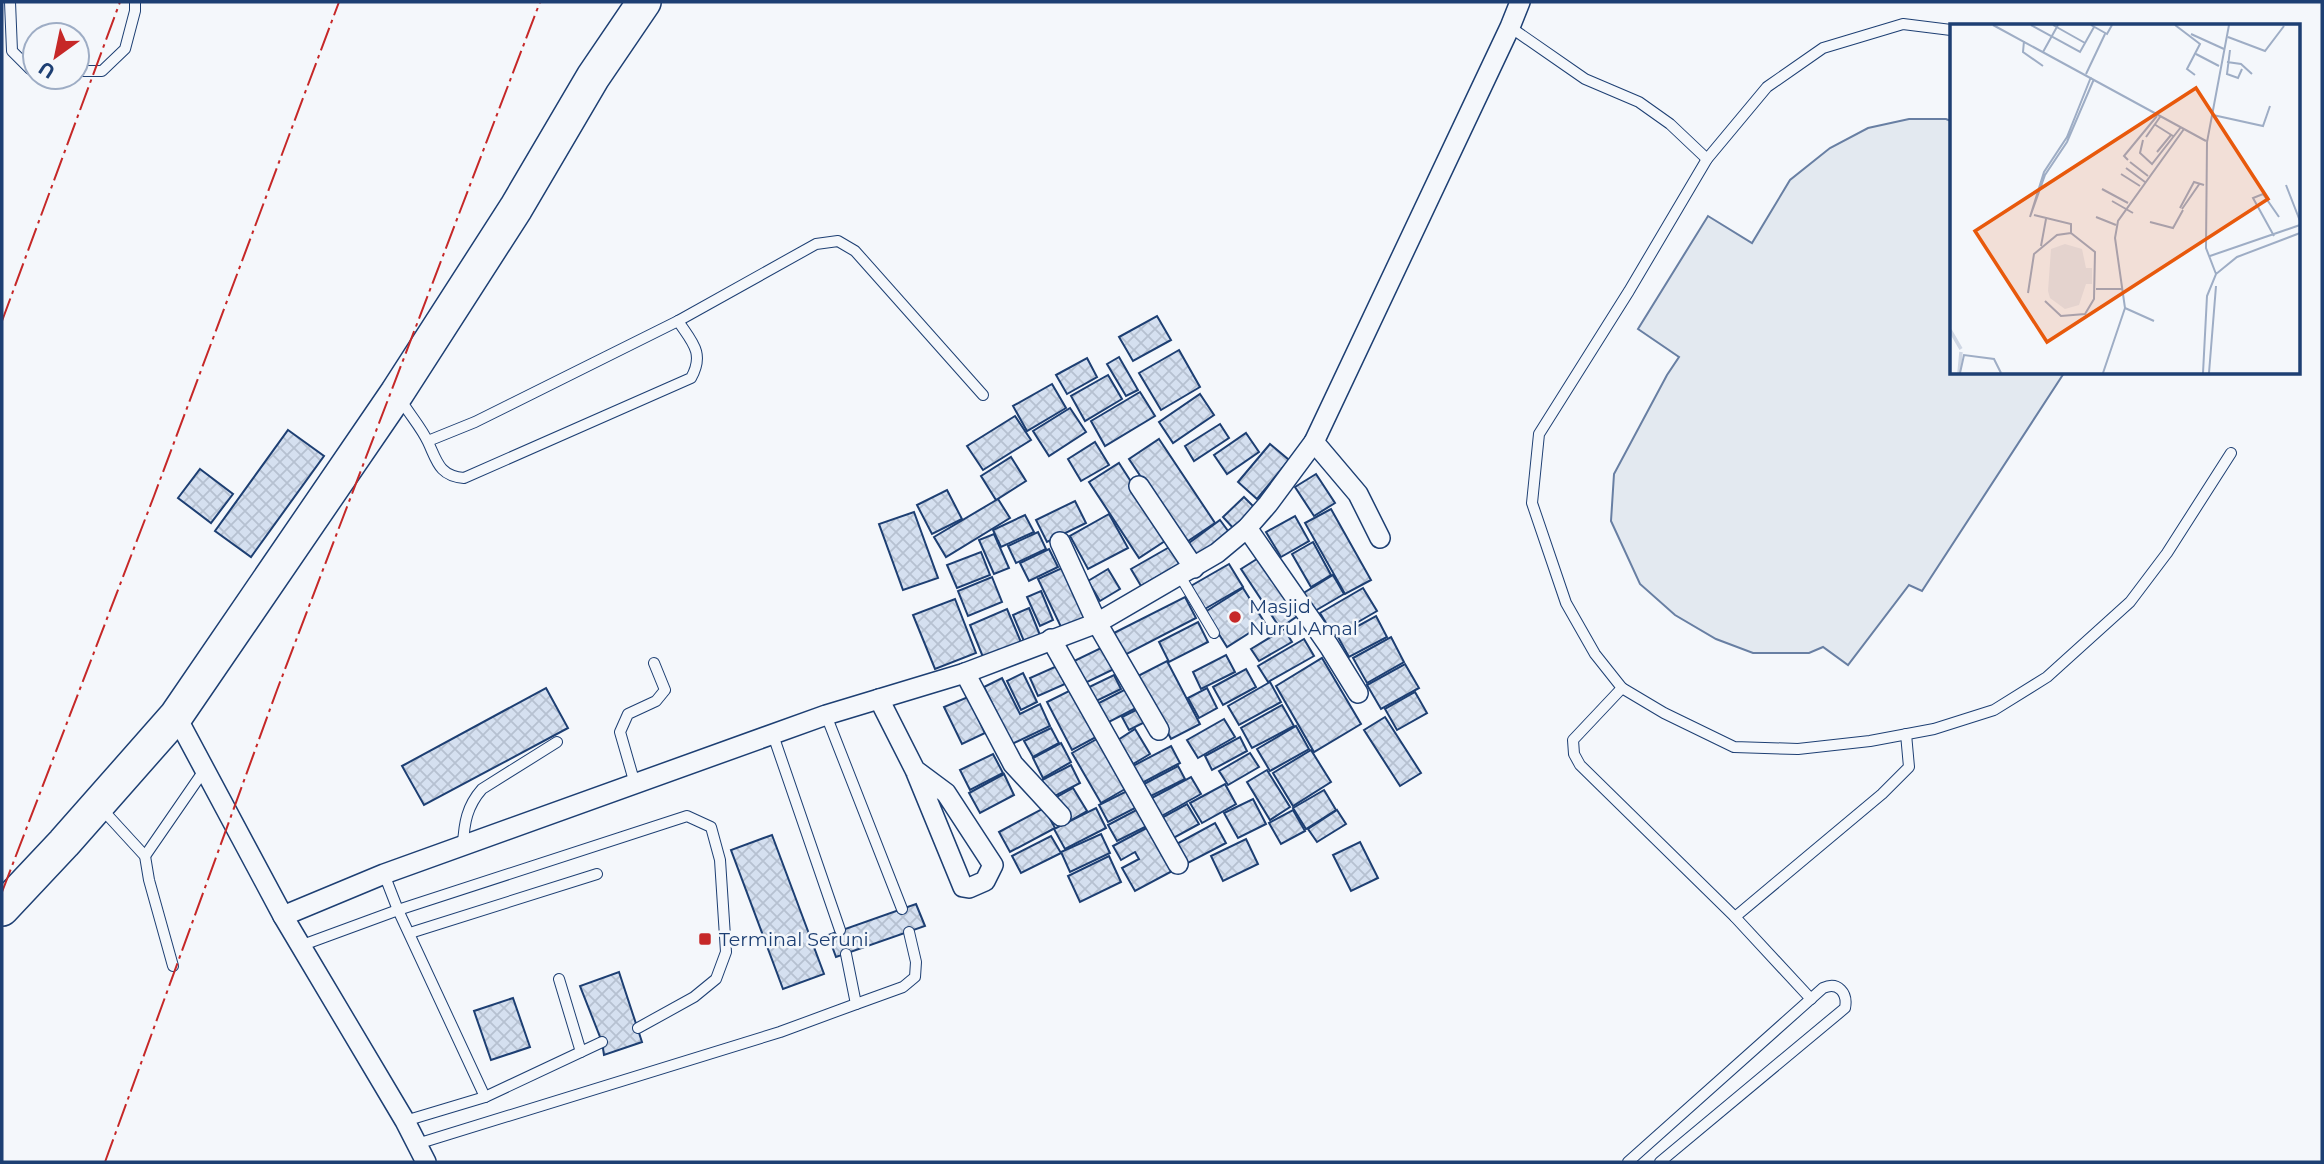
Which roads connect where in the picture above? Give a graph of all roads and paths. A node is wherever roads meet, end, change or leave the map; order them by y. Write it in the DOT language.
graph roads {
  1 [pos="10,2"];
  2 [pos="135,2"];
  3 [pos="644,2"];
  4 [pos="1520,2"];
  5 [pos="1510,27"];
  6 [pos="1950,30"];
  7 [pos="21,60"];
  8 [pos="91,71"];
  9 [pos="1707,159"];
  10 [pos="678,321"];
  11 [pos="397,393"];
  12 [pos="983,395"];
  13 [pos="428,441"];
  14 [pos="1314,442"];
  15 [pos="2231,453"];
  16 [pos="1139,486"];
  17 [pos="1247,528"];
  18 [pos="1380,538"];
  19 [pos="1060,542"];
  20 [pos="1187,572"];
  21 [pos="1097,623"];
  22 [pos="1214,633"];
  23 [pos="1051,639"];
  24 [pos="654,663"];
  25 [pos="965,673"];
  26 [pos="1622,688"];
  27 [pos="1359,692"];
  28 [pos="879,699"];
  29 [pos="826,715"];
  30 [pos="176,716"];
  31 [pos="1159,730"];
  32 [pos="773,734"];
  33 [pos="1906,734"];
  34 [pos="557,742"];
  35 [pos="205,769"];
  36 [pos="915,770"];
  37 [pos="635,784"];
  38 [pos="98,805"];
  39 [pos="1061,816"];
  40 [pos="463,846"];
  41 [pos="145,856"];
  42 [pos="1178,864"];
  43 [pos="384,874"];
  44 [pos="597,874"];
  45 [pos="6,897"];
  46 [pos="902,909"];
  47 [pos="398,910"];
  48 [pos="283,916"];
  49 [pos="1735,917"];
  50 [pos="840,930"];
  51 [pos="909,932"];
  52 [pos="410,933"];
  53 [pos="300,946"];
  54 [pos="846,954"];
  55 [pos="173,966"];
  56 [pos="559,979"];
  57 [pos="1811,999"];
  58 [pos="856,1004"];
  59 [pos="638,1028"];
  60 [pos="602,1042"];
  61 [pos="581,1052"];
  62 [pos="485,1097"];
  63 [pos="405,1121"];
  64 [pos="417,1144"];
  65 [pos="426,1162"];
  66 [pos="1628,1162"];
  67 [pos="1660,1162"];
  1 -- 7 [label="lane"];
  2 -- 8 [label="lane"];
  3 -- 11 [label="highway"];
  4 -- 5 [label="street"];
  5 -- 9 [label="lane"];
  5 -- 14 [label="street"];
  6 -- 9 [label="lane"];
  9 -- 26 [label="lane"];
  10 -- 12 [label="lane"];
  10 -- 13 [label="lane"];
  10 -- 13 [label="lane"];
  11 -- 13 [label="lane"];
  11 -- 30 [label="highway"];
  14 -- 17 [label="street"];
  14 -- 18 [label="street"];
  15 -- 33 [label="lane"];
  16 -- 20 [label="street"];
  17 -- 20 [label="street"];
  17 -- 27 [label="street"];
  19 -- 21 [label="street"];
  20 -- 21 [label="street"];
  20 -- 22 [label="lane"];
  21 -- 23 [label="street"];
  21 -- 31 [label="street"];
  23 -- 25 [label="street"];
  23 -- 42 [label="street"];
  24 -- 37 [label="lane"];
  25 -- 28 [label="street"];
  25 -- 39 [label="street"];
  26 -- 33 [label="lane"];
  26 -- 49 [label="lane"];
  28 -- 29 [label="street"];
  28 -- 36 [label="street"];
  29 -- 32 [label="street"];
  29 -- 46 [label="lane"];
  30 -- 35 [label="street"];
  30 -- 38 [label="highway"];
  32 -- 37 [label="street"];
  32 -- 50 [label="lane"];
  33 -- 49 [label="lane"];
  34 -- 40 [label="lane"];
  35 -- 41 [label="lane"];
  35 -- 48 [label="street"];
  36 -- 36 [label="street"];
  37 -- 40 [label="street"];
  38 -- 41 [label="lane"];
  38 -- 45 [label="highway"];
  40 -- 43 [label="street"];
  41 -- 55 [label="lane"];
  43 -- 47 [label="lane"];
  43 -- 48 [label="street"];
  44 -- 52 [label="lane"];
  47 -- 52 [label="lane"];
  47 -- 53 [label="lane"];
  47 -- 59 [label="lane"];
  48 -- 53 [label="street"];
  49 -- 57 [label="lane"];
  51 -- 58 [label="lane"];
  52 -- 62 [label="lane"];
  53 -- 63 [label="street"];
  54 -- 58 [label="lane"];
  56 -- 61 [label="lane"];
  57 -- 66 [label="lane"];
  57 -- 67 [label="lane"];
  58 -- 64 [label="lane"];
  60 -- 61 [label="lane"];
  61 -- 62 [label="lane"];
  62 -- 63 [label="lane"];
  63 -- 64 [label="street"];
  64 -- 65 [label="street"];
}
